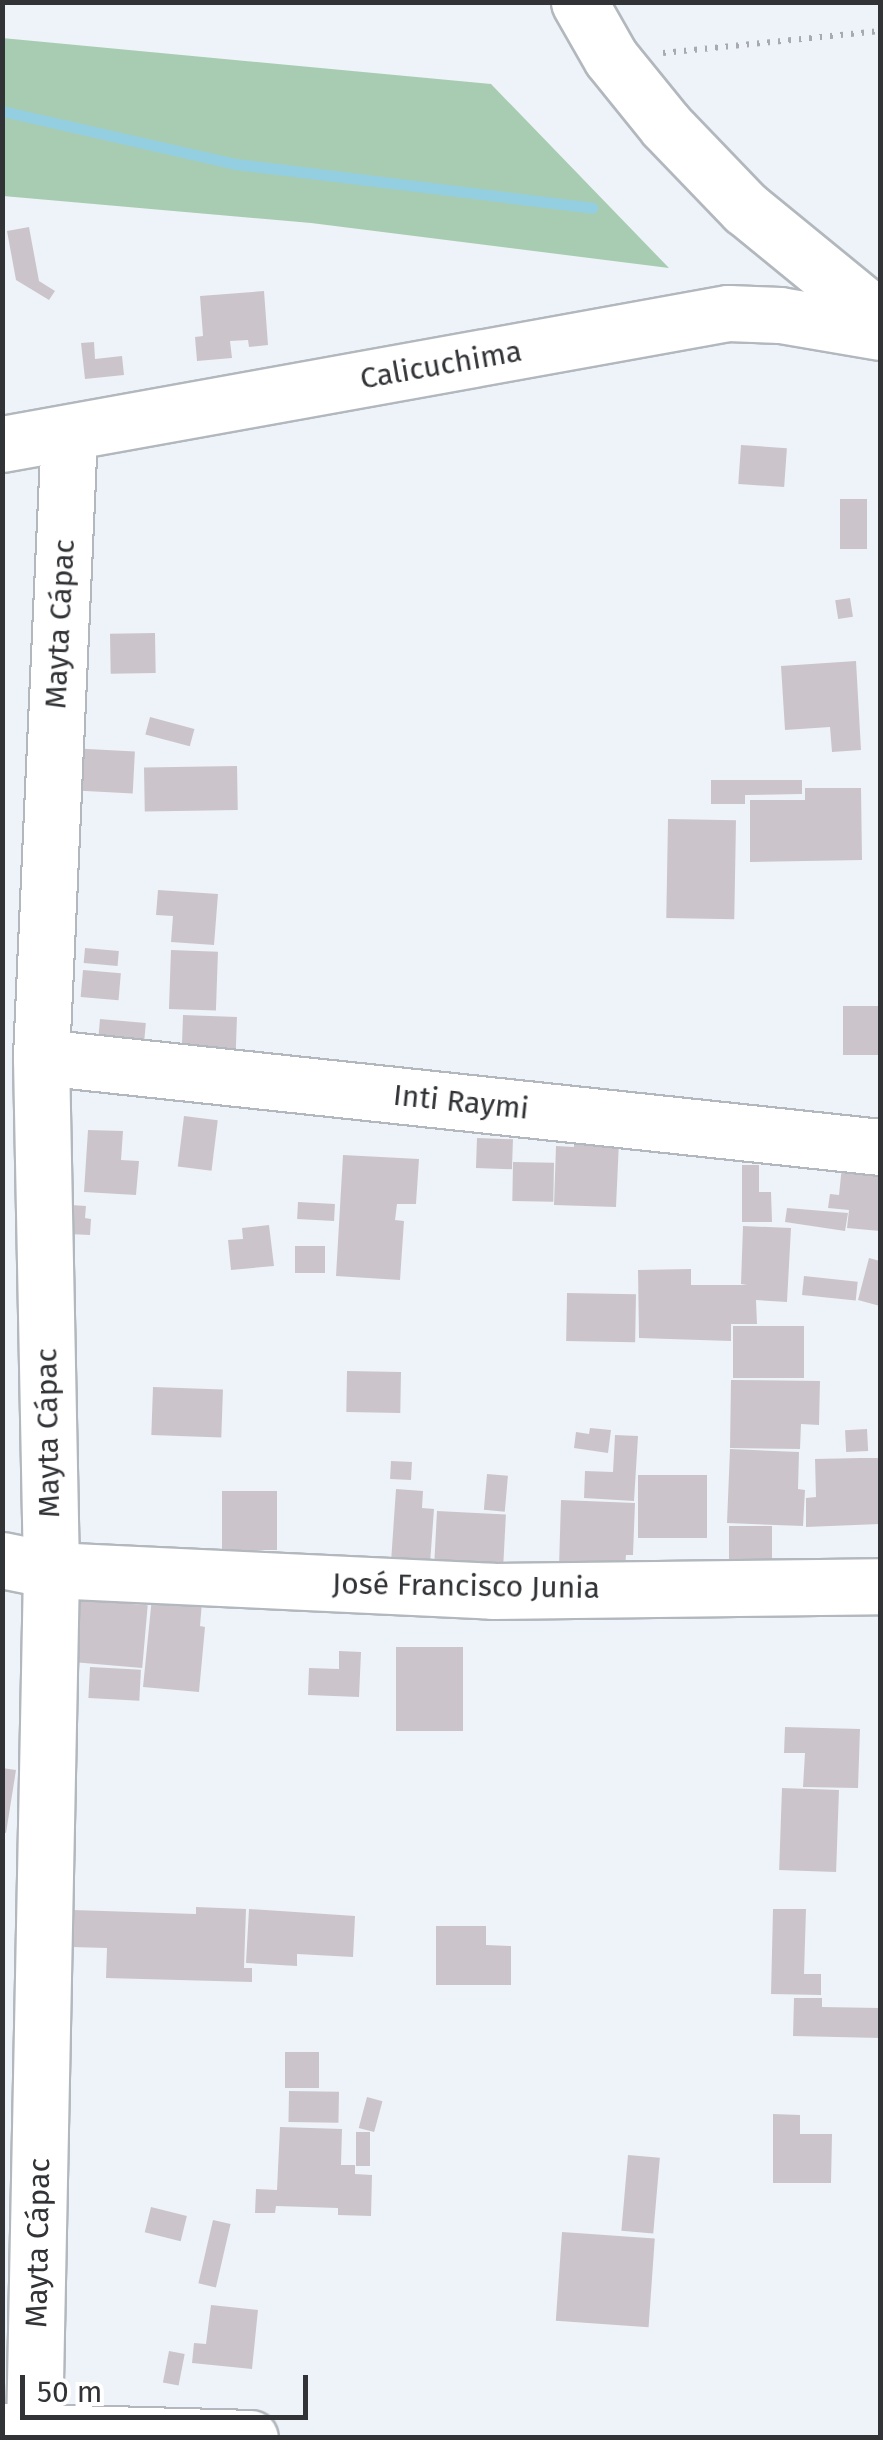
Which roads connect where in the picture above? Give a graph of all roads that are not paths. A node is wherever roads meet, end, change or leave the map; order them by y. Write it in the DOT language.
graph roads {
  1 [pos="579,2"];
  2 [pos="877,318"];
  3 [pos="69,434"];
  4 [pos="2,444"];
  5 [pos="24,929"];
  6 [pos="40,1057"];
  7 [pos="880,1147"];
  8 [pos="27,1565"];
  9 [pos="880,1586"];
  10 [pos="24,1880"];
  11 [pos="22,2062"];
  12 [pos="18,2432"];
  13 [pos="250,2438"];
  1 -- 2 [label="street"];
  2 -- 3 [label="street, Calicuchima"];
  3 -- 4 [label="street, Calicuchima"];
  3 -- 5 [label="street, Mayta Cápac"];
  5 -- 6 [label="street, Mayta Cápac"];
  6 -- 7 [label="street, Inti Raymi"];
  6 -- 8 [label="street, Mayta Cápac"];
  8 -- 9 [label="street, José Francisco Junia"];
  8 -- 10 [label="street, Mayta Cápac"];
  10 -- 11 [label="street, Mayta Cápac"];
  11 -- 12 [label="street, Mayta Cápac"];
  12 -- 13 [label="street"];
}
